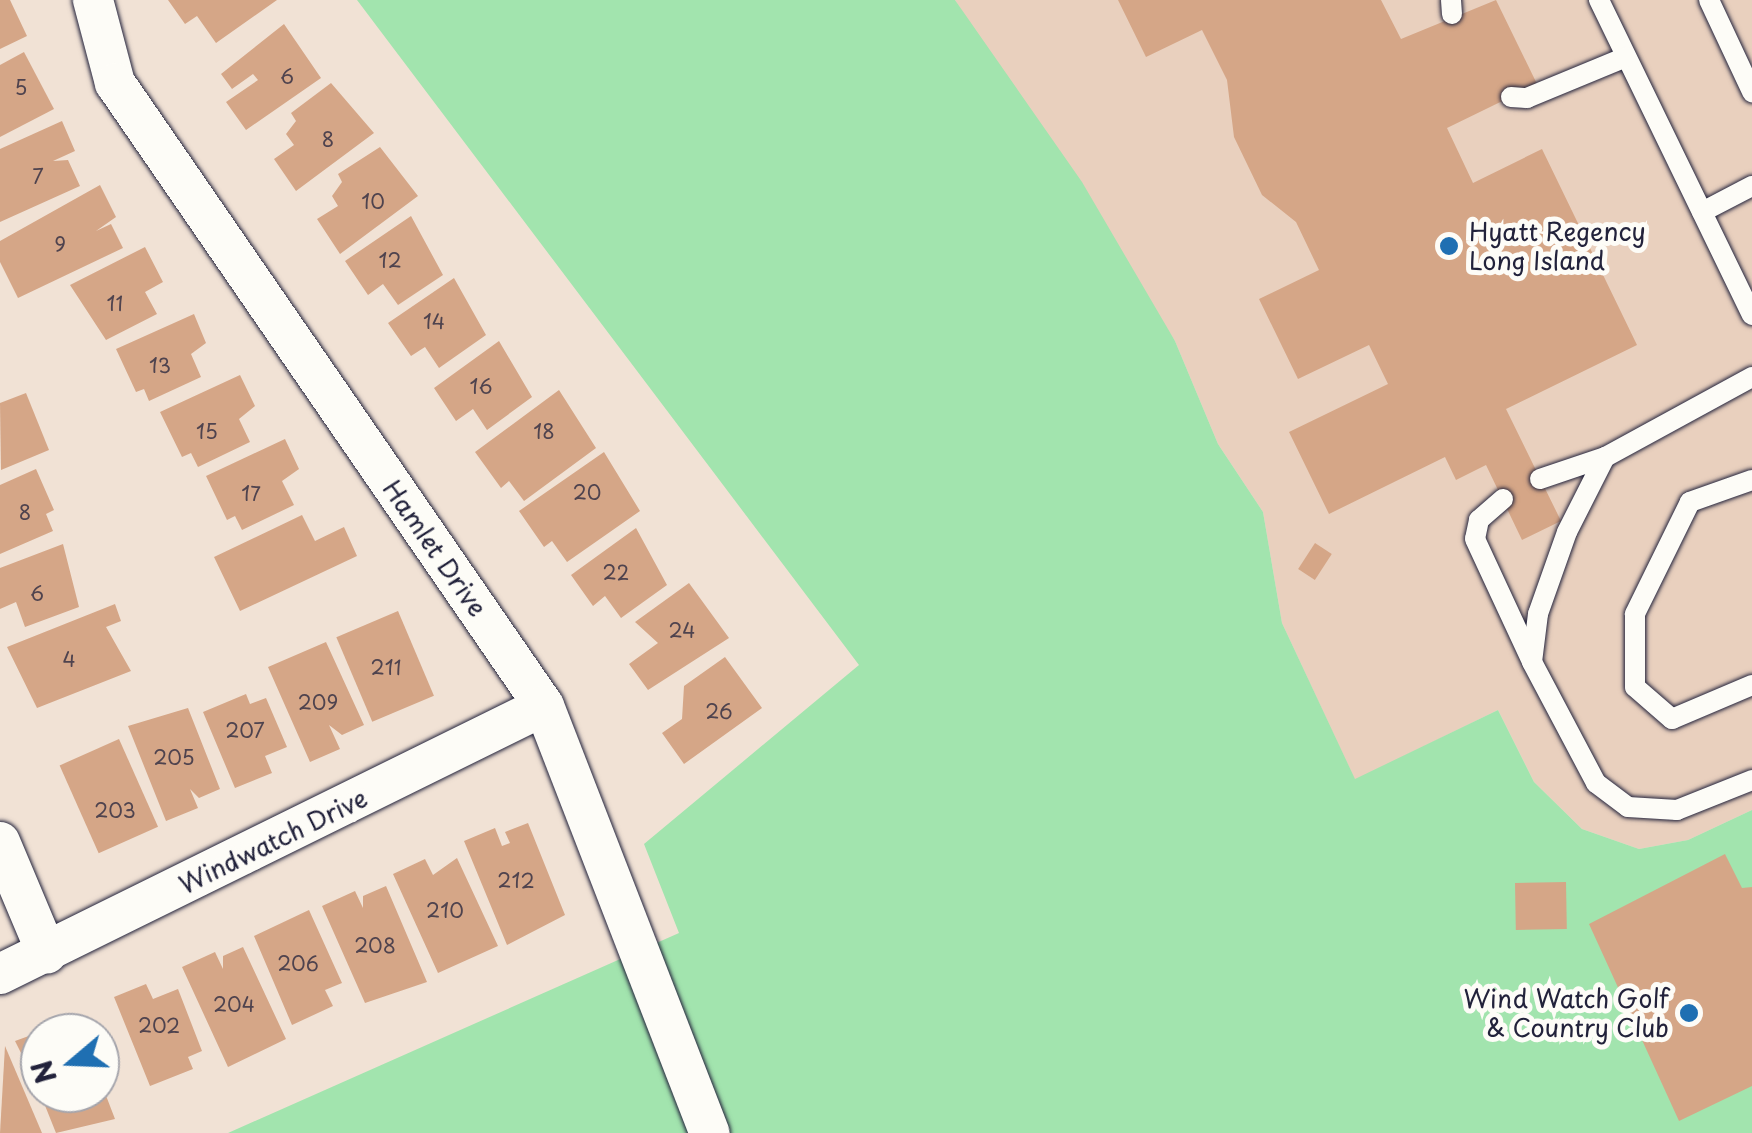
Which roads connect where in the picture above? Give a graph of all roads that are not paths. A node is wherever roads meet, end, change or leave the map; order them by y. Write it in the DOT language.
graph roads {
  1 [pos="93,0"];
  2 [pos="1599,0"];
  3 [pos="1709,0"];
  4 [pos="1626,56"];
  5 [pos="1752,92"];
  6 [pos="1511,97"];
  7 [pos="1752,186"];
  8 [pos="1702,212"];
  9 [pos="1752,315"];
  10 [pos="1752,377"];
  11 [pos="1604,457"];
  12 [pos="1540,480"];
  13 [pos="1752,480"];
  14 [pos="1503,500"];
  15 [pos="1532,662"];
  16 [pos="1752,685"];
  17 [pos="544,706"];
  18 [pos="1752,780"];
  19 [pos="0,842"];
  20 [pos="47,954"];
  21 [pos="0,974"];
  22 [pos="710,1133"];
  1 -- 17 [label="street, Hamlet Drive"];
  2 -- 4 [label="lane"];
  3 -- 5 [label="lane"];
  4 -- 6 [label="lane"];
  4 -- 8 [label="lane"];
  7 -- 8 [label="lane"];
  8 -- 9 [label="lane"];
  10 -- 11 [label="lane"];
  11 -- 12 [label="lane"];
  11 -- 15 [label="lane"];
  13 -- 16 [label="lane"];
  14 -- 15 [label="lane"];
  15 -- 18 [label="lane"];
  17 -- 20 [label="street, Windwatch Drive"];
  17 -- 22 [label="street, Hamlet Drive"];
  19 -- 20 [label="street"];
  20 -- 21 [label="street, Windwatch Drive"];
}
